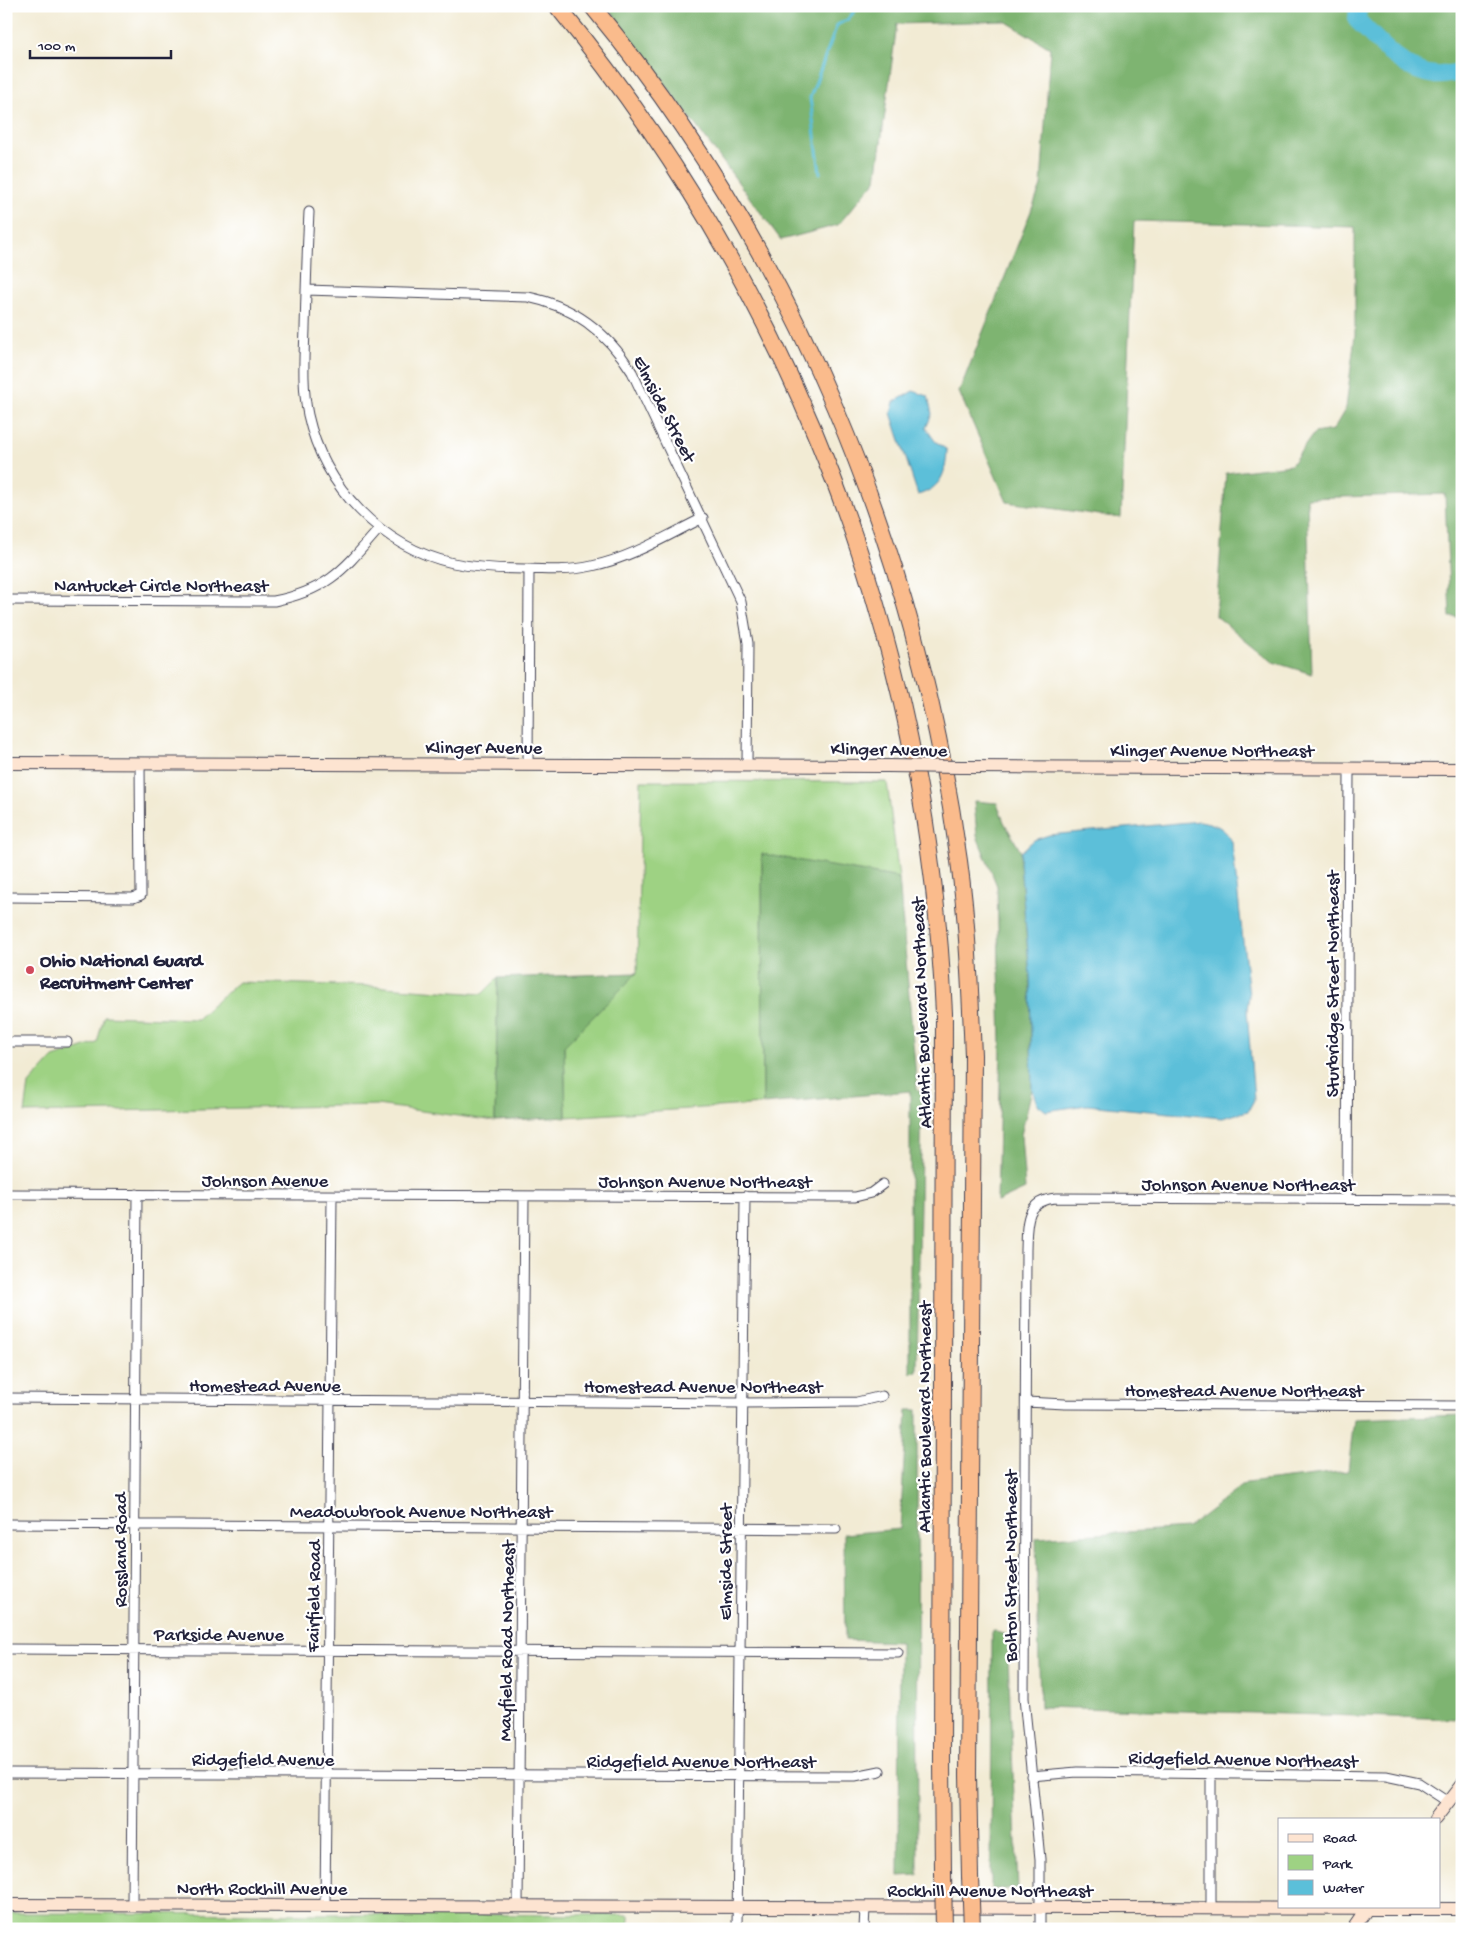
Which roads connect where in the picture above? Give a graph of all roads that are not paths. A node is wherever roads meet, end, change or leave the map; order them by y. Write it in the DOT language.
graph roads {
  1 [pos="557,6"];
  2 [pos="592,6"];
  3 [pos="309,212"];
  4 [pos="306,290"];
  5 [pos="703,518"];
  6 [pos="379,528"];
  7 [pos="529,569"];
  8 [pos="6,600"];
  9 [pos="6,763"];
  10 [pos="140,764"];
  11 [pos="747,765"];
  12 [pos="528,766"];
  13 [pos="961,767"];
  14 [pos="1349,769"];
  15 [pos="1462,769"];
  16 [pos="6,898"];
  17 [pos="6,1042"];
  18 [pos="67,1042"];
  19 [pos="883,1184"];
  20 [pos="6,1194"];
  21 [pos="137,1194"];
  22 [pos="332,1196"];
  23 [pos="524,1196"];
  24 [pos="745,1196"];
  25 [pos="1347,1200"];
  26 [pos="1462,1200"];
  27 [pos="1035,1204"];
  28 [pos="882,1396"];
  29 [pos="6,1398"];
  30 [pos="136,1399"];
  31 [pos="331,1400"];
  32 [pos="524,1400"];
  33 [pos="1026,1402"];
  34 [pos="742,1403"];
  35 [pos="1462,1406"];
  36 [pos="6,1524"];
  37 [pos="136,1525"];
  38 [pos="329,1526"];
  39 [pos="523,1527"];
  40 [pos="740,1527"];
  41 [pos="836,1529"];
  42 [pos="6,1649"];
  43 [pos="134,1649"];
  44 [pos="328,1650"];
  45 [pos="521,1650"];
  46 [pos="739,1652"];
  47 [pos="898,1652"];
  48 [pos="880,1771"];
  49 [pos="6,1773"];
  50 [pos="134,1774"];
  51 [pos="1211,1774"];
  52 [pos="325,1775"];
  53 [pos="520,1776"];
  54 [pos="738,1776"];
  55 [pos="1031,1776"];
  56 [pos="1462,1784"];
  57 [pos="1448,1802"];
  58 [pos="1436,1818"];
  59 [pos="6,1905"];
  60 [pos="132,1905"];
  61 [pos="325,1906"];
  62 [pos="518,1906"];
  63 [pos="738,1907"];
  64 [pos="865,1908"];
  65 [pos="1041,1908"];
  66 [pos="1290,1908"];
  67 [pos="1367,1908"];
  68 [pos="1415,1908"];
  69 [pos="1211,1909"];
  70 [pos="1462,1909"];
  71 [pos="737,1929"];
  72 [pos="864,1929"];
  73 [pos="944,1929"];
  74 [pos="972,1929"];
  75 [pos="1040,1929"];
  76 [pos="1353,1929"];
  1 -- 73 [label="highway, Atlantic Boulevard Northeast, bridge"];
  2 -- 74 [label="highway, bridge"];
  3 -- 4 [label="street"];
  4 -- 5 [label="street, Elmside Street"];
  4 -- 6 [label="street"];
  5 -- 7 [label="street"];
  5 -- 11 [label="street, Elmside Street"];
  6 -- 7 [label="street"];
  6 -- 8 [label="street, Nantucket Circle Northeast"];
  7 -- 12 [label="street"];
  9 -- 10 [label="street, Klinger Avenue"];
  10 -- 12 [label="street, Klinger Avenue"];
  10 -- 16 [label="street"];
  11 -- 12 [label="street, Klinger Avenue"];
  11 -- 13 [label="street, Klinger Avenue, bridge"];
  13 -- 14 [label="street, Klinger Avenue Northeast"];
  14 -- 15 [label="street, Klinger Avenue Northeast"];
  14 -- 25 [label="street, Sturbridge Street Northeast"];
  17 -- 18 [label="street"];
  19 -- 24 [label="street, Johnson Avenue Northeast"];
  20 -- 21 [label="street, Johnson Avenue"];
  21 -- 22 [label="street, Johnson Avenue"];
  21 -- 30 [label="street, Rossland Road"];
  22 -- 23 [label="street, Johnson Avenue"];
  22 -- 31 [label="street, Fairfield Road"];
  23 -- 24 [label="street, Johnson Avenue Northeast"];
  23 -- 32 [label="street, Mayfield Road Northeast"];
  24 -- 34 [label="street, Elmside Street"];
  25 -- 26 [label="street, Johnson Avenue Northeast"];
  25 -- 27 [label="street, Johnson Avenue Northeast"];
  27 -- 33 [label="street, Bolton Street Northeast"];
  28 -- 34 [label="street, Homestead Avenue Northeast"];
  29 -- 30 [label="street, Homestead Avenue"];
  30 -- 31 [label="street, Homestead Avenue"];
  30 -- 37 [label="street, Rossland Road"];
  31 -- 32 [label="street, Homestead Avenue"];
  31 -- 38 [label="street, Fairfield Road"];
  32 -- 34 [label="street, Homestead Avenue Northeast"];
  32 -- 39 [label="street, Mayfield Road Northeast"];
  33 -- 35 [label="street, Homestead Avenue Northeast"];
  33 -- 55 [label="street, Bolton Street Northeast"];
  34 -- 40 [label="street, Elmside Street"];
  36 -- 37 [label="street, Meadowbrook Avenue Northeast"];
  37 -- 38 [label="street, Meadowbrook Avenue Northeast"];
  37 -- 43 [label="street, Rossland Road"];
  38 -- 39 [label="street, Meadowbrook Avenue Northeast"];
  38 -- 44 [label="street, Fairfield Road"];
  39 -- 40 [label="street, Meadowbrook Avenue Northeast"];
  39 -- 45 [label="street, Mayfield Road Northeast"];
  40 -- 41 [label="street, Meadowbrook Avenue Northeast"];
  40 -- 46 [label="street, Elmside Street"];
  42 -- 43 [label="street, Parkside Avenue"];
  43 -- 44 [label="street, Parkside Avenue"];
  43 -- 50 [label="street, Rossland Road"];
  44 -- 45 [label="street, Parkside Avenue"];
  44 -- 52 [label="street, Fairfield Road"];
  45 -- 46 [label="street, Parkside Avenue"];
  45 -- 53 [label="street, Mayfield Road Northeast"];
  46 -- 47 [label="street, Parkside Avenue"];
  46 -- 54 [label="street, Elmside Street"];
  48 -- 54 [label="street, Ridgefield Avenue Northeast"];
  49 -- 50 [label="street, Ridgefield Avenue"];
  50 -- 52 [label="street, Ridgefield Avenue"];
  50 -- 60 [label="street, Rossland Road"];
  51 -- 55 [label="street, Ridgefield Avenue Northeast"];
  51 -- 57 [label="street, Ridgefield Avenue Northeast"];
  51 -- 69 [label="street"];
  52 -- 53 [label="street, Ridgefield Avenue"];
  52 -- 61 [label="street, Fairfield Road"];
  53 -- 54 [label="street, Ridgefield Avenue Northeast"];
  53 -- 62 [label="street, Mayfield Road Northeast"];
  54 -- 63 [label="street, Elmside Street"];
  55 -- 65 [label="street, Bolton Street Northeast"];
  56 -- 57 [label="street"];
  57 -- 58 [label="street"];
  59 -- 60 [label="street, North Rockhill Avenue"];
  60 -- 61 [label="street, North Rockhill Avenue"];
  61 -- 62 [label="street, North Rockhill Avenue"];
  62 -- 63 [label="street, Rockhill Avenue Northeast"];
  63 -- 64 [label="street, Rockhill Avenue Northeast"];
  63 -- 71 [label="street, Elmside Street"];
  64 -- 65 [label="street, Rockhill Avenue Northeast"];
  64 -- 72 [label="street"];
  65 -- 69 [label="street, Rockhill Avenue Northeast"];
  65 -- 75 [label="street, Bolton Street Northeast"];
  66 -- 69 [label="street, Rockhill Avenue Northeast"];
  67 -- 76 [label="street"];
  68 -- 70 [label="street, Rockhill Avenue Northeast"];
}
